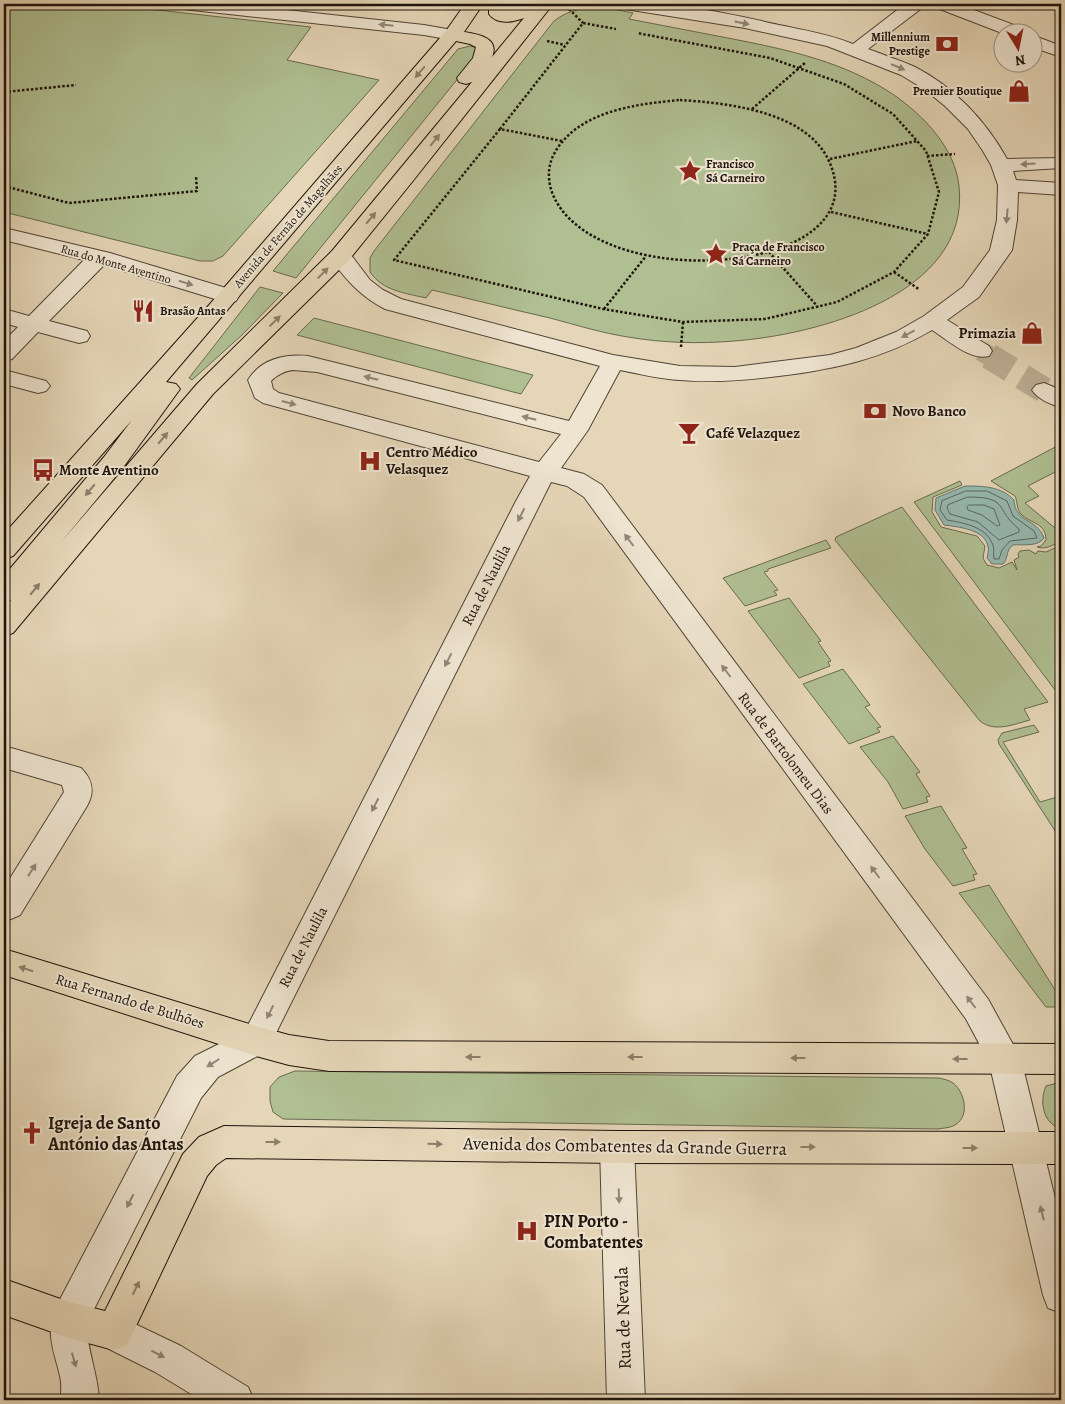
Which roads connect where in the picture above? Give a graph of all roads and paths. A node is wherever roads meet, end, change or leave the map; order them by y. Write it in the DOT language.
graph roads {
  1 [pos="183,4"];
  2 [pos="474,4"];
  3 [pos="498,4"];
  4 [pos="543,4"];
  5 [pos="625,4"];
  6 [pos="916,4"];
  7 [pos="943,4"];
  8 [pos="569,10"];
  9 [pos="583,23"];
  10 [pos="992,23"];
  11 [pos="620,30"];
  12 [pos="630,32"];
  13 [pos="452,35"];
  14 [pos="1042,44"];
  15 [pos="856,50"];
  16 [pos="1061,52"];
  17 [pos="798,68"];
  18 [pos="76,85"];
  19 [pos="4,92"];
  20 [pos="752,109"];
  21 [pos="500,130"];
  22 [pos="562,141"];
  23 [pos="917,141"];
  24 [pos="955,154"];
  25 [pos="927,156"];
  26 [pos="830,159"];
  27 [pos="1056,163"];
  28 [pos="1001,165"];
  29 [pos="196,176"];
  30 [pos="836,176"];
  31 [pos="405,178"];
  32 [pos="838,185"];
  33 [pos="1008,185"];
  34 [pos="4,186"];
  35 [pos="1061,189"];
  36 [pos="831,212"];
  37 [pos="4,234"];
  38 [pos="928,234"];
  39 [pos="769,252"];
  40 [pos="340,256"];
  41 [pos="646,256"];
  42 [pos="102,258"];
  43 [pos="894,272"];
  44 [pos="920,290"];
  45 [pos="223,303"];
  46 [pos="818,307"];
  47 [pos="603,309"];
  48 [pos="4,316"];
  49 [pos="932,321"];
  50 [pos="683,322"];
  51 [pos="34,324"];
  52 [pos="79,336"];
  53 [pos="680,348"];
  54 [pos="981,351"];
  55 [pos="4,354"];
  56 [pos="613,362"];
  57 [pos="4,377"];
  58 [pos="38,386"];
  59 [pos="576,430"];
  60 [pos="545,472"];
  61 [pos="9,539"];
  62 [pos="4,593"];
  63 [pos="4,626"];
  64 [pos="4,757"];
  65 [pos="5,909"];
  66 [pos="4,962"];
  67 [pos="256,1041"];
  68 [pos="1005,1059"];
  69 [pos="1061,1059"];
  70 [pos="617,1147"];
  71 [pos="1026,1148"];
  72 [pos="1061,1148"];
  73 [pos="1061,1295"];
  74 [pos="4,1297"];
  75 [pos="68,1320"];
  76 [pos="114,1332"];
  77 [pos="80,1400"];
  78 [pos="235,1400"];
  79 [pos="626,1400"];
  13 -- 1 [label="street, one-way"];
  2 -- 13 [label="main road, Avenida de Fernão de Magalhães"];
  3 -- 4 [label="main road"];
  31 -- 4 [label="main road, one-way"];
  5 -- 15 [label="street, one-way"];
  6 -- 15 [label="street"];
  7 -- 10 [label="street"];
  8 -- 9 [label="path"];
  9 -- 11 [label="path"];
  9 -- 21 [label="path"];
  12 -- 17 [label="path"];
  13 -- 31 [label="main road"];
  13 -- 45 [label="main road, Avenida de Fernão de Magalhães, one-way"];
  14 -- 16 [label="street"];
  15 -- 28 [label="street, one-way"];
  17 -- 20 [label="path"];
  17 -- 23 [label="path"];
  18 -- 19 [label="path"];
  20 -- 22 [label="path"];
  20 -- 26 [label="path"];
  21 -- 22 [label="path"];
  21 -- 47 [label="path"];
  22 -- 41 [label="path"];
  23 -- 25 [label="path"];
  23 -- 26 [label="path"];
  24 -- 25 [label="path"];
  25 -- 38 [label="path"];
  26 -- 30 [label="path"];
  27 -- 28 [label="street, one-way"];
  28 -- 33 [label="street"];
  29 -- 34 [label="path"];
  40 -- 31 [label="main road, one-way"];
  32 -- 36 [label="path"];
  33 -- 35 [label="street"];
  33 -- 49 [label="street, one-way"];
  36 -- 38 [label="path"];
  36 -- 39 [label="path"];
  37 -- 42 [label="street, Rua do Monte Aventino"];
  38 -- 43 [label="path"];
  39 -- 41 [label="path"];
  39 -- 46 [label="path"];
  40 -- 56 [label="street"];
  63 -- 40 [label="main road, one-way"];
  41 -- 47 [label="path"];
  42 -- 45 [label="street, Rua do Monte Aventino, one-way"];
  42 -- 51 [label="street"];
  43 -- 44 [label="path"];
  43 -- 46 [label="path"];
  45 -- 61 [label="main road, Avenida de Fernão de Magalhães"];
  45 -- 62 [label="main road, one-way"];
  46 -- 50 [label="path"];
  47 -- 50 [label="path"];
  48 -- 51 [label="street"];
  49 -- 54 [label="street"];
  49 -- 56 [label="street, one-way"];
  50 -- 53 [label="path"];
  51 -- 52 [label="street"];
  51 -- 55 [label="street"];
  56 -- 59 [label="street"];
  57 -- 58 [label="street"];
  59 -- 60 [label="street"];
  59 -- 60 [label="street, one-way"];
  60 -- 67 [label="street, Rua de Naulila, one-way"];
  68 -- 60 [label="street, Rua de Bartolomeu Dias, one-way"];
  65 -- 64 [label="street, one-way"];
  67 -- 66 [label="main road, Rua Fernando de Bulhões, one-way"];
  68 -- 67 [label="main road, one-way"];
  67 -- 75 [label="street, one-way"];
  68 -- 69 [label="main road"];
  68 -- 71 [label="street"];
  70 -- 71 [label="main road, Avenida dos Combatentes da Grande Guerra, one-way"];
  76 -- 70 [label="main road, Avenida dos Combatentes da Grande Guerra, one-way"];
  70 -- 79 [label="street, Rua de Nevala, one-way"];
  71 -- 72 [label="main road, Avenida dos Combatentes da Grande Guerra"];
  73 -- 71 [label="street, one-way"];
  74 -- 75 [label="main road"];
  75 -- 76 [label="main road"];
  75 -- 77 [label="street, one-way"];
  76 -- 78 [label="street, one-way"];
}
